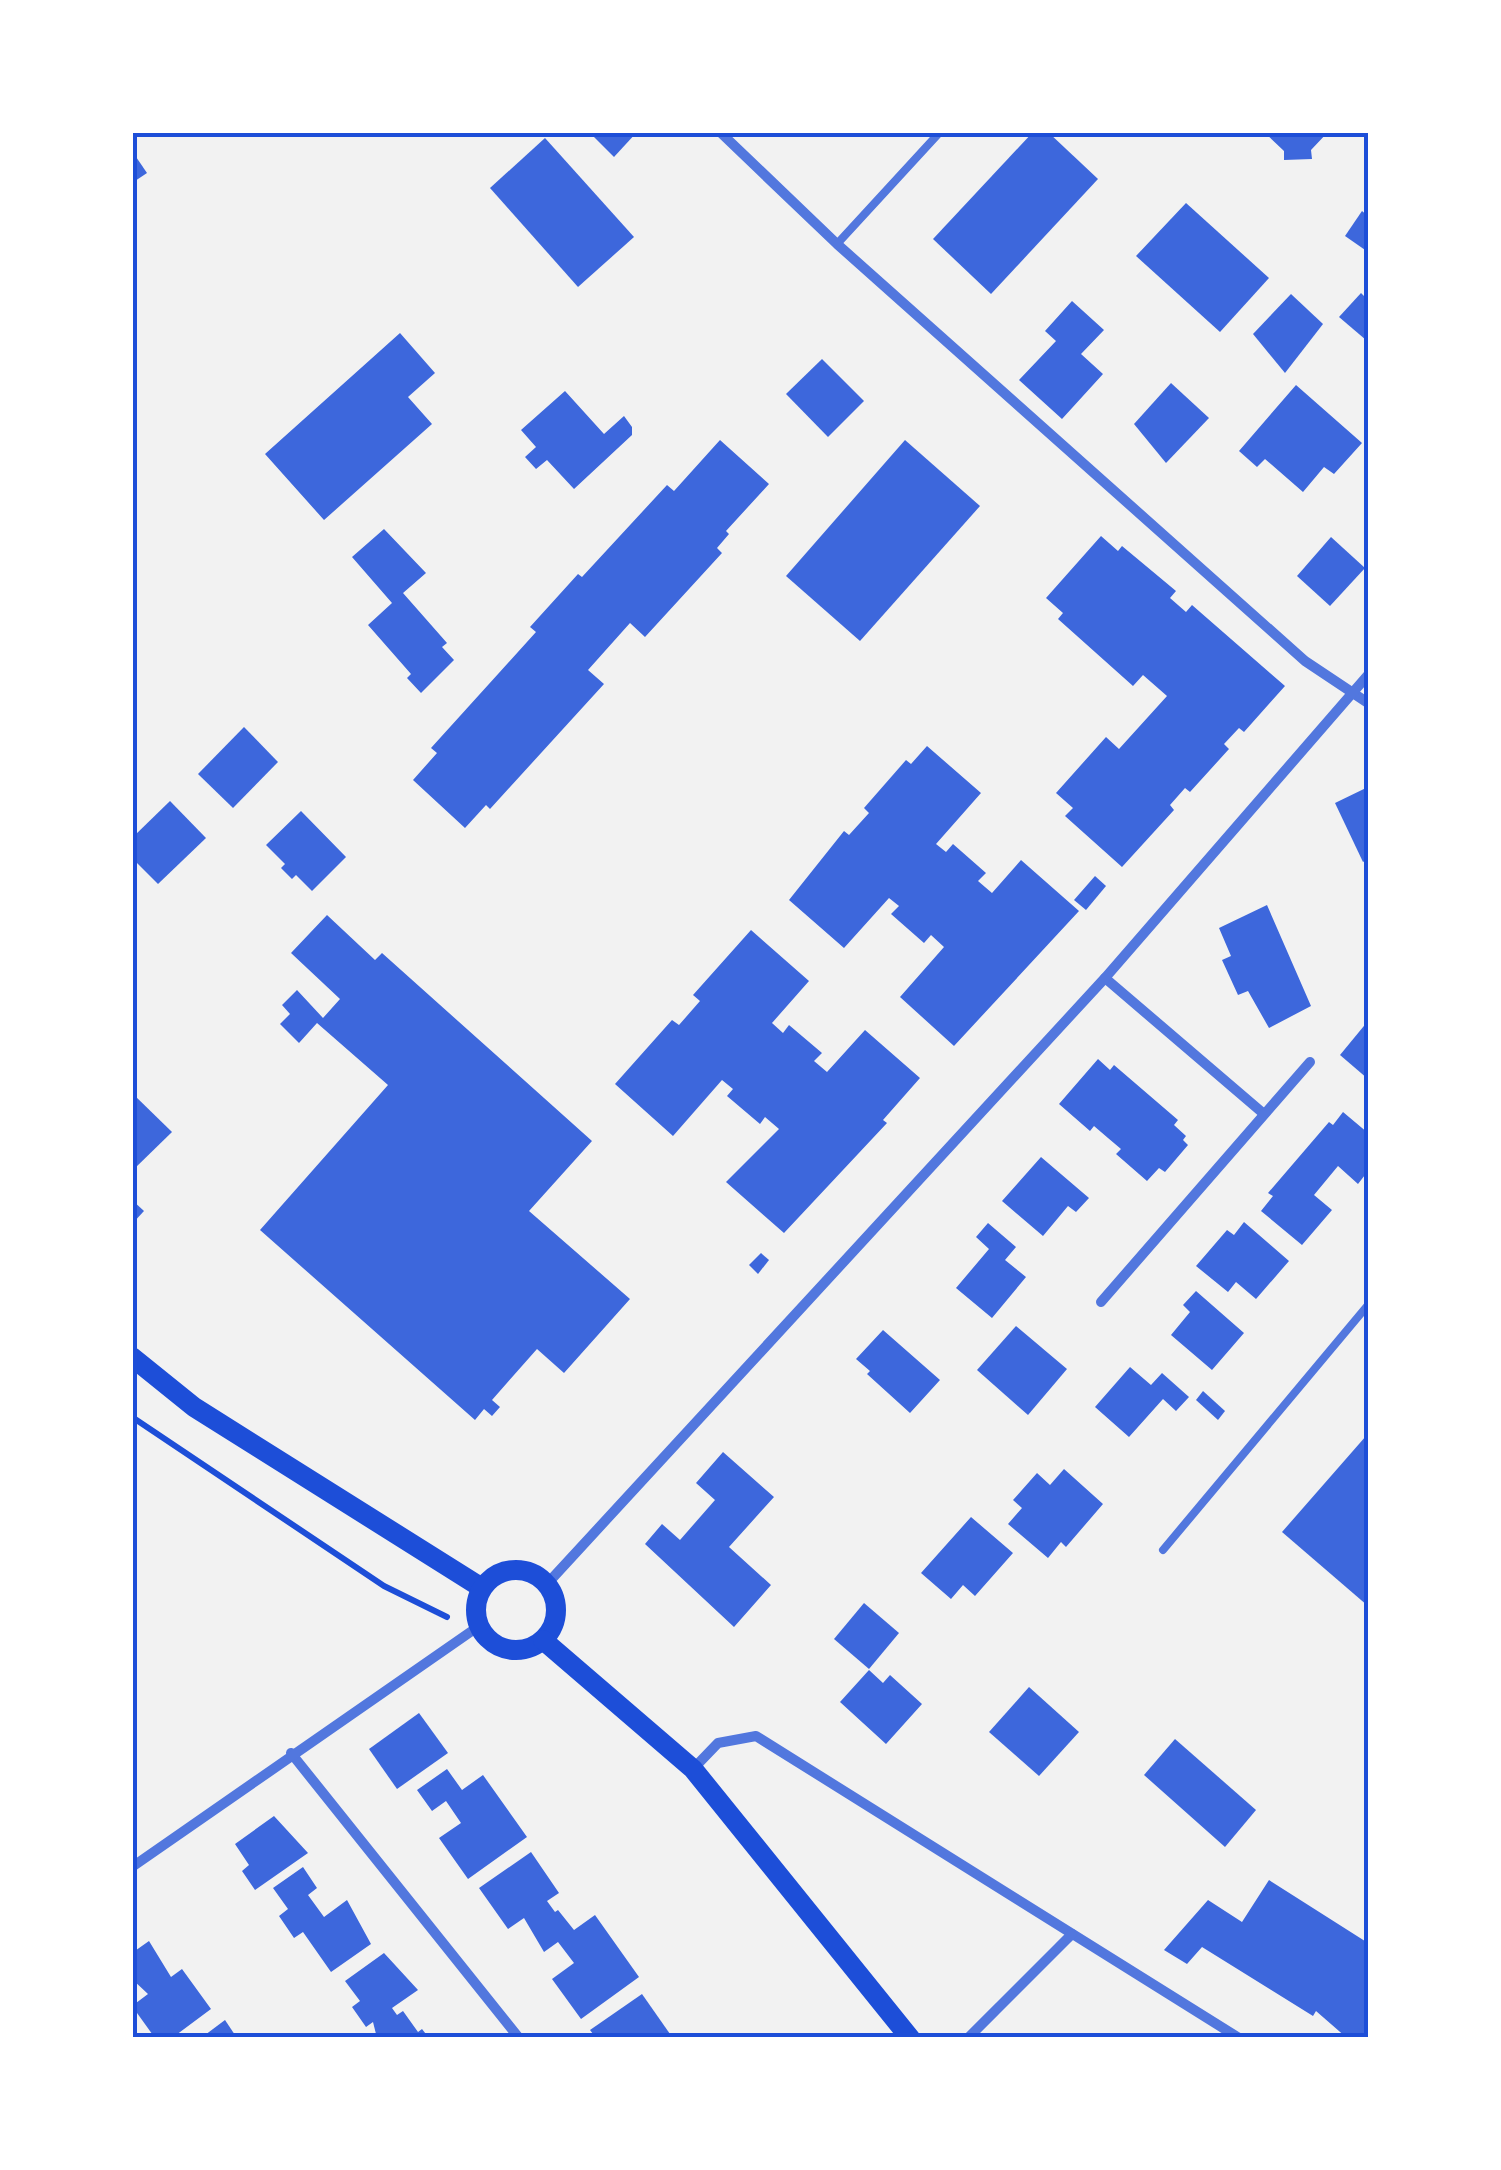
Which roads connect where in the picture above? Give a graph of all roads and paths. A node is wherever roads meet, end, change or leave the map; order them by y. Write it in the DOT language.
graph roads {
  1 [pos="720,132"];
  2 [pos="940,132"];
  3 [pos="837,244"];
  4 [pos="1368,675"];
  5 [pos="1354,693"];
  6 [pos="1368,703"];
  7 [pos="1105,978"];
  8 [pos="1310,1062"];
  9 [pos="1264,1114"];
  10 [pos="1100,1302"];
  11 [pos="1368,1305"];
  12 [pos="132,1357"];
  13 [pos="132,1417"];
  14 [pos="1162,1550"];
  15 [pos="547,1584"];
  16 [pos="482,1588"];
  17 [pos="479,1626"];
  18 [pos="543,1640"];
  19 [pos="291,1753"];
  20 [pos="694,1769"];
  21 [pos="132,1867"];
  22 [pos="1072,1934"];
  23 [pos="519,2038"];
  24 [pos="910,2038"];
  25 [pos="968,2038"];
  26 [pos="1239,2038"];
  1 -- 3 [label="street"];
  2 -- 3 [label="lane"];
  3 -- 5 [label="street"];
  4 -- 5 [label="street"];
  5 -- 6 [label="street"];
  5 -- 7 [label="street"];
  7 -- 9 [label="street"];
  7 -- 15 [label="street"];
  8 -- 9 [label="street"];
  9 -- 10 [label="street"];
  11 -- 14 [label="lane"];
  12 -- 16 [label="main road"];
  13 -- 17 [label="path"];
  15 -- 16 [label="main road"];
  15 -- 18 [label="main road"];
  16 -- 17 [label="main road"];
  17 -- 18 [label="main road"];
  17 -- 19 [label="street"];
  18 -- 20 [label="main road"];
  19 -- 21 [label="street"];
  19 -- 23 [label="street"];
  20 -- 22 [label="street"];
  20 -- 24 [label="main road"];
  22 -- 25 [label="street"];
  22 -- 26 [label="street"];
}
